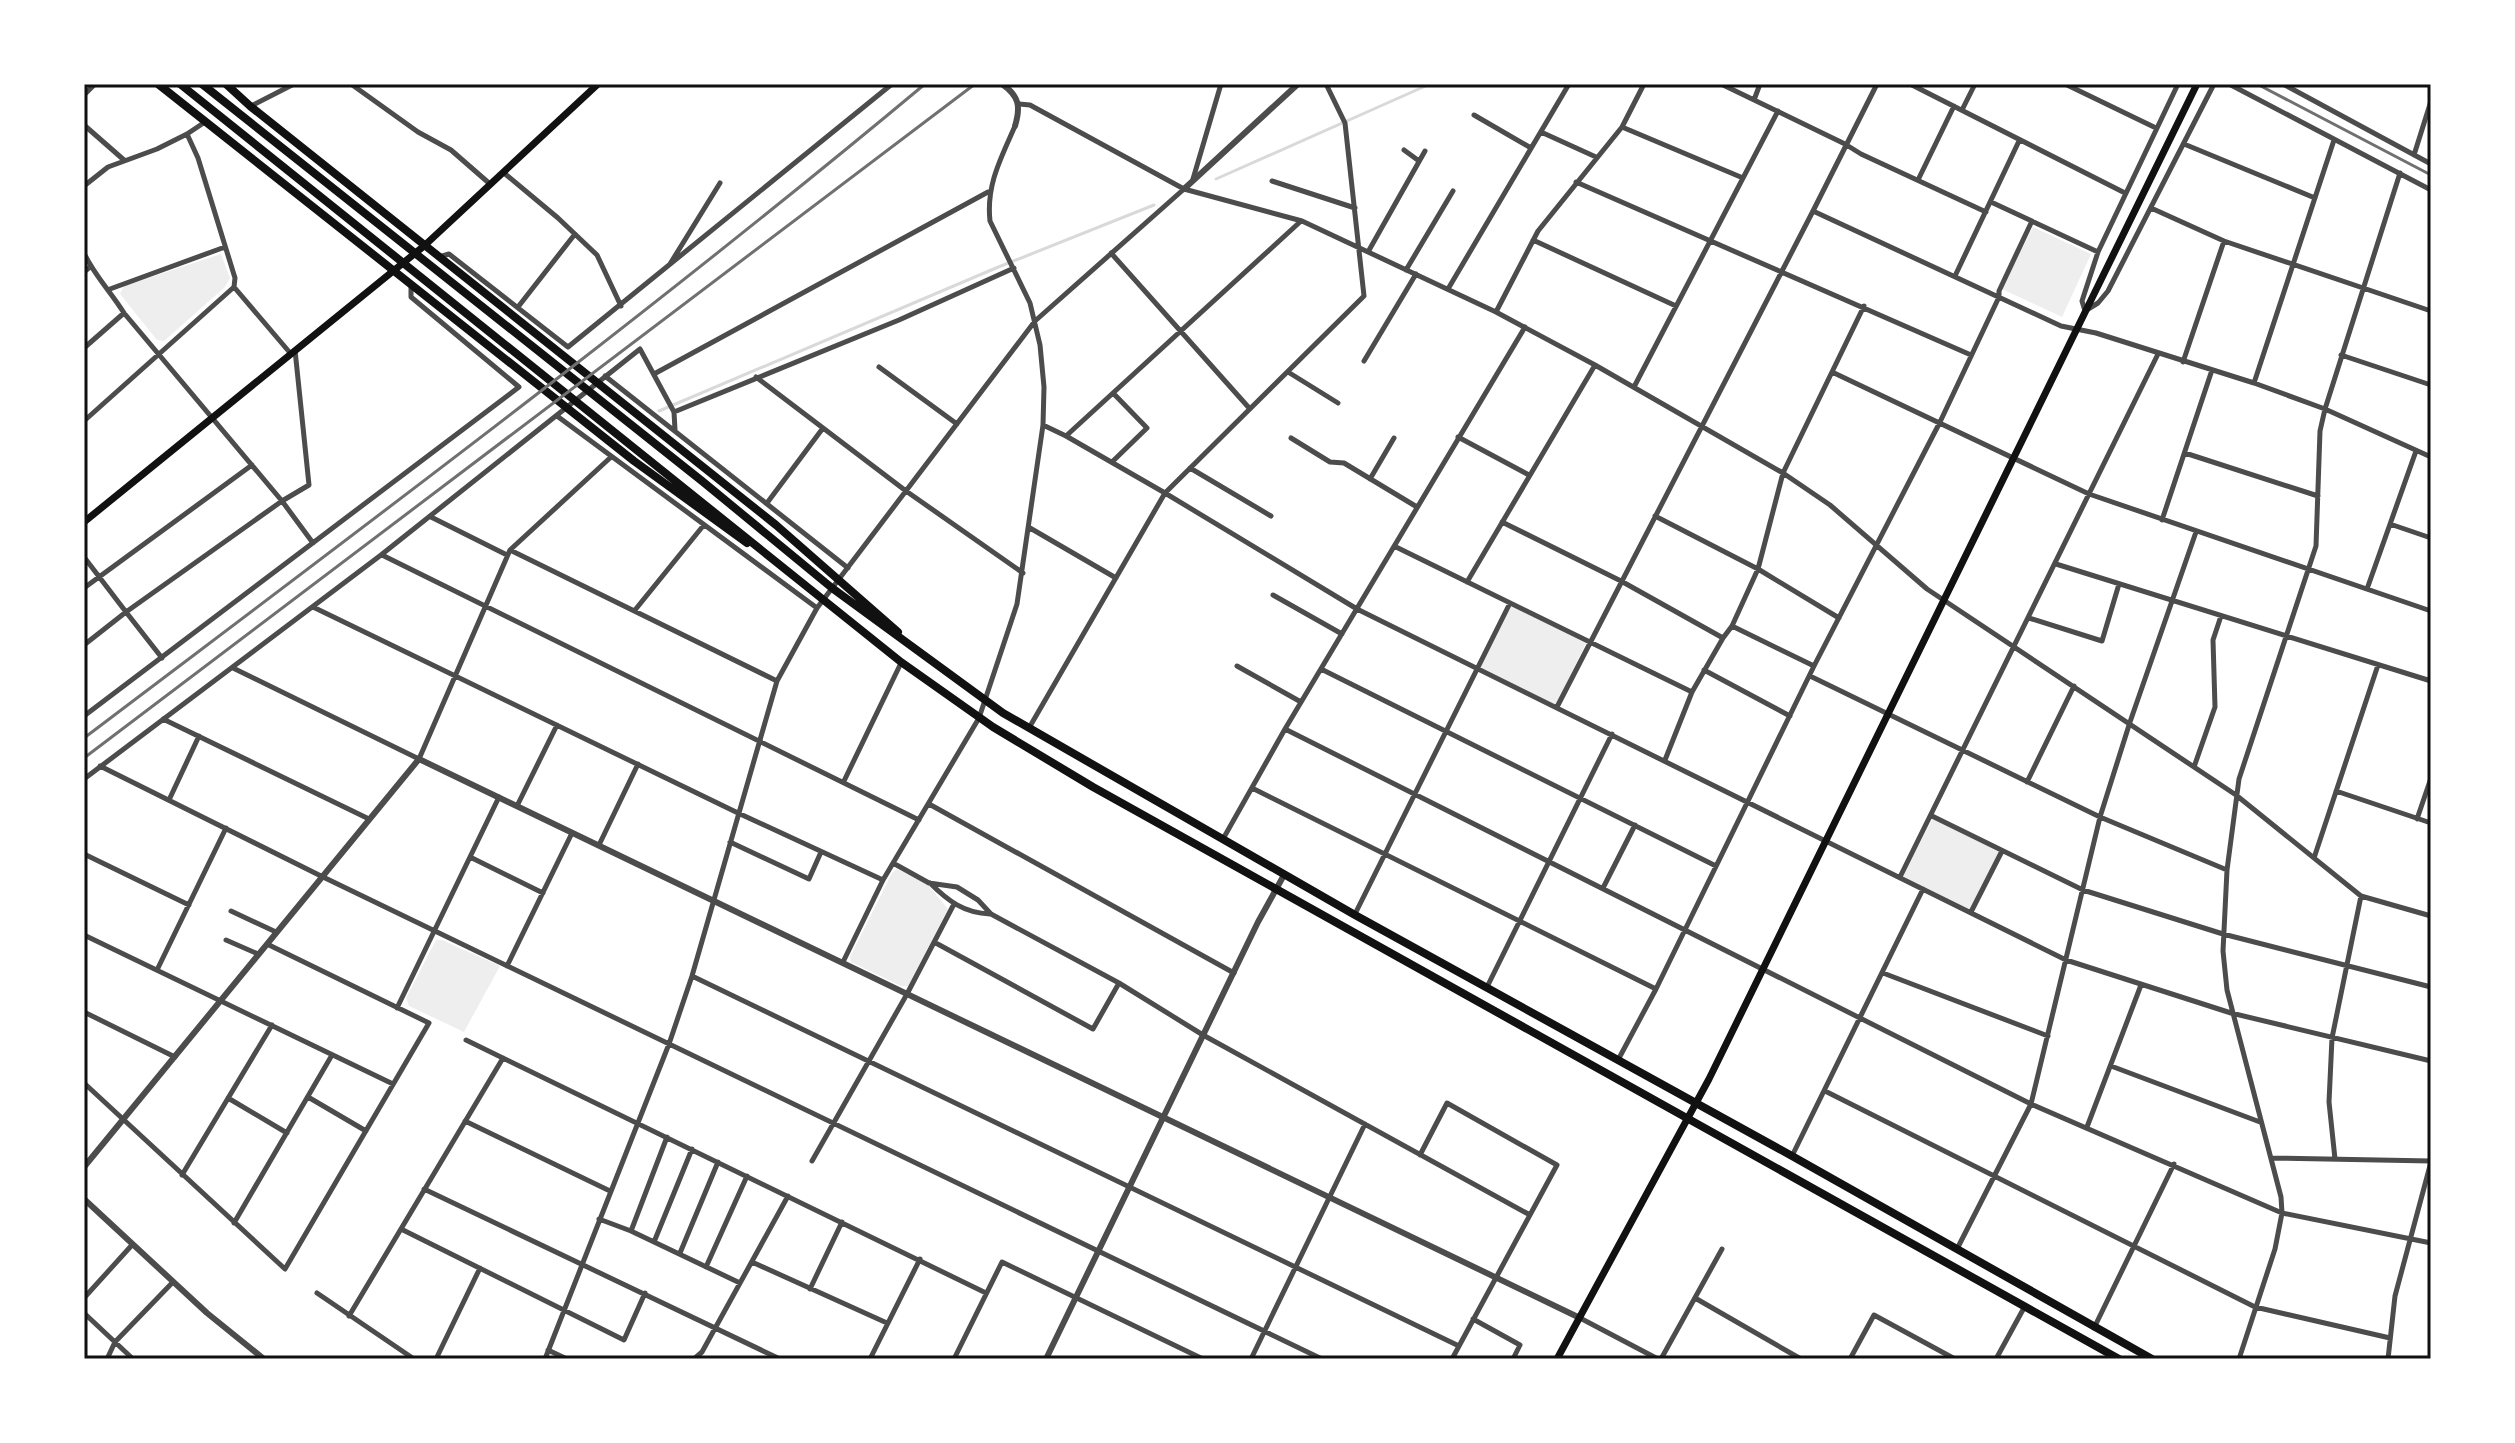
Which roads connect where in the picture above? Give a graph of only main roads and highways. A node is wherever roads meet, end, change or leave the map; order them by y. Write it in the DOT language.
graph roads {
  1 [pos="158,84"];
  2 [pos="180,84"];
  3 [pos="202,84"];
  4 [pos="226,84"];
  5 [pos="598,84"];
  6 [pos="2197,84"];
  7 [pos="424,246"];
  8 [pos="391,271"];
  9 [pos="84,522"];
  10 [pos="776,562"];
  11 [pos="909,645"];
  12 [pos="1696,1104"];
  13 [pos="1687,1120"];
  14 [pos="1557,1359"];
  15 [pos="2119,1359"];
  16 [pos="2152,1359"];
  1 -- 8 [label="highway"];
  2 -- 10 [label="highway"];
  3 -- 11 [label="highway"];
  4 -- 7 [label="highway"];
  5 -- 7 [label="main road"];
  6 -- 12 [label="main road"];
  7 -- 8 [label="main road"];
  7 -- 11 [label="highway"];
  8 -- 9 [label="main road"];
  8 -- 10 [label="highway"];
  10 -- 13 [label="highway"];
  11 -- 12 [label="highway"];
  12 -- 13 [label="main road"];
  12 -- 16 [label="highway"];
  13 -- 14 [label="main road"];
  13 -- 15 [label="highway"];
}
